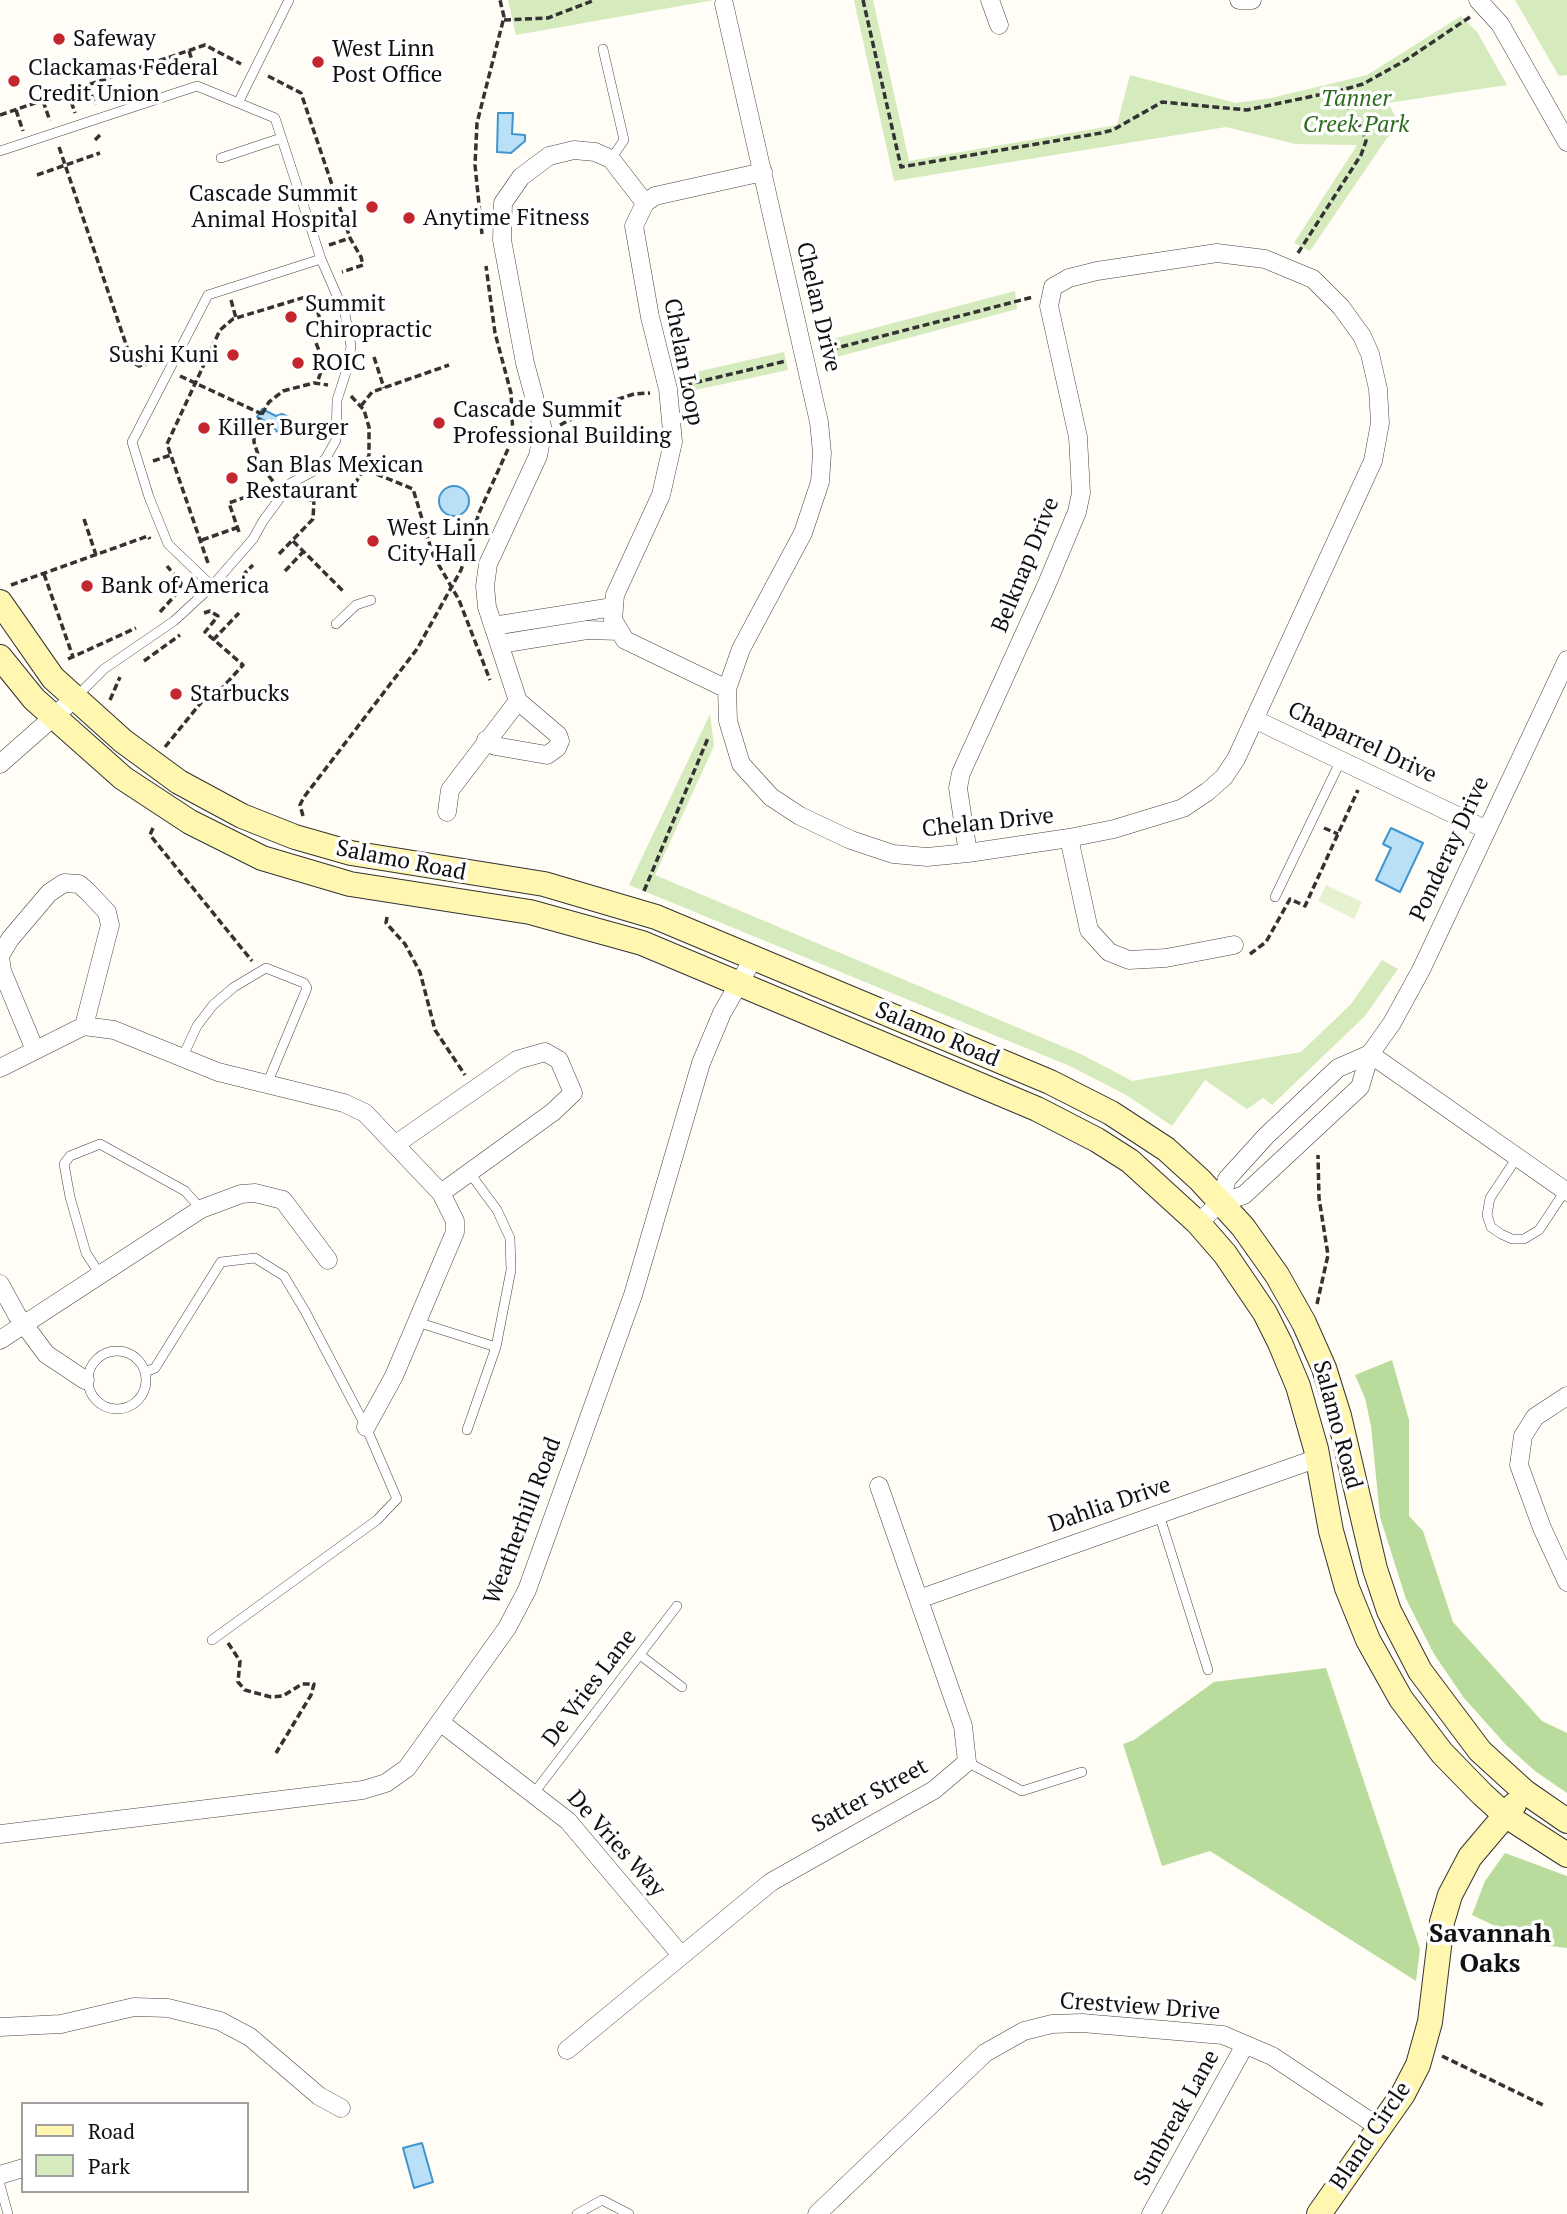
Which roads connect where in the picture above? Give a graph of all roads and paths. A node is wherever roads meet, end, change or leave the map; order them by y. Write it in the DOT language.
graph roads {
  1 [pos="289,0"];
  2 [pos="500,0"];
  3 [pos="595,0"];
  4 [pos="863,0"];
  5 [pos="990,0"];
  6 [pos="1239,0"];
  7 [pos="1252,0"];
  8 [pos="1481,2"];
  9 [pos="724,4"];
  10 [pos="504,20"];
  11 [pos="999,25"];
  12 [pos="603,49"];
  13 [pos="189,51"];
  14 [pos="242,64"];
  15 [pos="196,72"];
  16 [pos="268,76"];
  17 [pos="88,85"];
  18 [pos="1342,90"];
  19 [pos="68,92"];
  20 [pos="43,100"];
  21 [pos="238,103"];
  22 [pos="95,106"];
  23 [pos="16,110"];
  24 [pos="75,113"];
  25 [pos="0,116"];
  26 [pos="50,121"];
  27 [pos="23,130"];
  28 [pos="104,132"];
  29 [pos="281,138"];
  30 [pos="95,141"];
  31 [pos="1567,142"];
  32 [pos="59,147"];
  33 [pos="0,151"];
  34 [pos="100,153"];
  35 [pos="222,158"];
  36 [pos="611,159"];
  37 [pos="65,164"];
  38 [pos="763,172"];
  39 [pos="37,175"];
  40 [pos="645,203"];
  41 [pos="350,238"];
  42 [pos="330,244"];
  43 [pos="484,246"];
  44 [pos="485,258"];
  45 [pos="321,259"];
  46 [pos="1289,267"];
  47 [pos="341,273"];
  48 [pos="1051,291"];
  49 [pos="230,299"];
  50 [pos="236,318"];
  51 [pos="819,353"];
  52 [pos="374,357"];
  53 [pos="788,360"];
  54 [pos="152,362"];
  55 [pos="449,365"];
  56 [pos="177,374"];
  57 [pos="193,383"];
  58 [pos="317,383"];
  59 [pos="677,387"];
  60 [pos="384,388"];
  61 [pos="653,393"];
  62 [pos="360,406"];
  63 [pos="551,429"];
  64 [pos="171,455"];
  65 [pos="150,462"];
  66 [pos="285,492"];
  67 [pos="314,500"];
  68 [pos="84,519"];
  69 [pos="234,519"];
  70 [pos="237,527"];
  71 [pos="202,540"];
  72 [pos="293,541"];
  73 [pos="154,547"];
  74 [pos="469,549"];
  75 [pos="304,551"];
  76 [pos="279,554"];
  77 [pos="96,555"];
  78 [pos="433,555"];
  79 [pos="209,560"];
  80 [pos="164,561"];
  81 [pos="285,570"];
  82 [pos="44,574"];
  83 [pos="212,586"];
  84 [pos="452,587"];
  85 [pos="345,593"];
  86 [pos="5,594"];
  87 [pos="371,600"];
  88 [pos="612,607"];
  89 [pos="158,613"];
  90 [pos="239,613"];
  91 [pos="201,616"];
  92 [pos="337,624"];
  93 [pos="493,626"];
  94 [pos="137,627"];
  95 [pos="188,628"];
  96 [pos="618,631"];
  97 [pos="213,640"];
  98 [pos="500,644"];
  99 [pos="0,657"];
  100 [pos="1567,660"];
  101 [pos="141,663"];
  102 [pos="126,670"];
  103 [pos="494,689"];
  104 [pos="727,689"];
  105 [pos="76,697"];
  106 [pos="110,700"];
  107 [pos="519,702"];
  108 [pos="57,716"];
  109 [pos="1254,719"];
  110 [pos="708,738"];
  111 [pos="486,740"];
  112 [pos="161,752"];
  113 [pos="1341,760"];
  114 [pos="0,764"];
  115 [pos="1358,790"];
  116 [pos="447,812"];
  117 [pos="1321,826"];
  118 [pos="153,828"];
  119 [pos="1487,830"];
  120 [pos="1338,834"];
  121 [pos="1069,838"];
  122 [pos="315,844"];
  123 [pos="968,853"];
  124 [pos="642,896"];
  125 [pos="1275,897"];
  126 [pos="387,917"];
  127 [pos="1236,952"];
  128 [pos="753,959"];
  129 [pos="257,971"];
  130 [pos="740,985"];
  131 [pos="84,1026"];
  132 [pos="35,1050"];
  133 [pos="1370,1054"];
  134 [pos="182,1058"];
  135 [pos="0,1068"];
  136 [pos="267,1084"];
  137 [pos="475,1089"];
  138 [pos="396,1144"];
  139 [pos="1318,1155"];
  140 [pos="1517,1159"];
  141 [pos="469,1172"];
  142 [pos="1566,1192"];
  143 [pos="441,1193"];
  144 [pos="1220,1203"];
  145 [pos="201,1209"];
  146 [pos="1198,1223"];
  147 [pos="328,1260"];
  148 [pos="101,1276"];
  149 [pos="0,1284"];
  150 [pos="1315,1308"];
  151 [pos="417,1322"];
  152 [pos="25,1326"];
  153 [pos="0,1340"];
  154 [pos="496,1348"];
  155 [pos="145,1372"];
  156 [pos="85,1380"];
  157 [pos="1567,1396"];
  158 [pos="366,1427"];
  159 [pos="467,1430"];
  160 [pos="1318,1458"];
  161 [pos="879,1486"];
  162 [pos="1159,1514"];
  163 [pos="1567,1582"];
  164 [pos="919,1598"];
  165 [pos="677,1606"];
  166 [pos="212,1640"];
  167 [pos="230,1646"];
  168 [pos="640,1655"];
  169 [pos="1208,1670"];
  170 [pos="682,1687"];
  171 [pos="440,1723"];
  172 [pos="276,1753"];
  173 [pos="967,1762"];
  174 [pos="1082,1772"];
  175 [pos="534,1793"];
  176 [pos="1525,1793"];
  177 [pos="1505,1815"];
  178 [pos="1567,1821"];
  179 [pos="0,1835"];
  180 [pos="1567,1855"];
  181 [pos="681,1955"];
  182 [pos="0,2028"];
  183 [pos="1245,2045"];
  184 [pos="567,2050"];
  185 [pos="1440,2055"];
  186 [pos="1545,2106"];
  187 [pos="341,2108"];
  188 [pos="1380,2128"];
  189 [pos="21,2169"];
  190 [pos="0,2175"];
  191 [pos="0,2185"];
  192 [pos="9,2214"];
  193 [pos="576,2214"];
  194 [pos="629,2214"];
  195 [pos="817,2214"];
  196 [pos="1151,2214"];
  197 [pos="1319,2214"];
  1 -- 21 [label="lane"];
  2 -- 10 [label="path"];
  3 -- 10 [label="path"];
  4 -- 18 [label="path"];
  5 -- 11 [label="street"];
  6 -- 7 [label="street"];
  8 -- 18 [label="path"];
  8 -- 31 [label="street"];
  9 -- 38 [label="street, Chelan Drive"];
  10 -- 43 [label="path"];
  12 -- 36 [label="lane"];
  13 -- 14 [label="path"];
  13 -- 15 [label="path"];
  13 -- 17 [label="path"];
  16 -- 41 [label="path"];
  17 -- 19 [label="path"];
  17 -- 22 [label="path"];
  18 -- 46 [label="path"];
  19 -- 20 [label="path"];
  19 -- 24 [label="path"];
  20 -- 23 [label="path"];
  20 -- 26 [label="path"];
  21 -- 29 [label="lane"];
  21 -- 33 [label="lane"];
  23 -- 25 [label="path"];
  23 -- 27 [label="path"];
  28 -- 30 [label="path"];
  29 -- 35 [label="lane"];
  29 -- 45 [label="lane"];
  32 -- 37 [label="path"];
  34 -- 37 [label="path"];
  36 -- 40 [label="street"];
  36 -- 93 [label="street"];
  37 -- 39 [label="path"];
  37 -- 54 [label="path"];
  38 -- 40 [label="street"];
  38 -- 104 [label="street, Chelan Drive"];
  40 -- 88 [label="street, Chelan Loop"];
  41 -- 42 [label="path"];
  41 -- 47 [label="path"];
  44 -- 74 [label="path"];
  45 -- 66 [label="lane"];
  45 -- 83 [label="lane"];
  46 -- 48 [label="street, Chelan Drive"];
  46 -- 109 [label="street, Chelan Drive"];
  48 -- 51 [label="path"];
  48 -- 123 [label="street, Belknap Drive"];
  49 -- 50 [label="path"];
  50 -- 57 [label="path"];
  50 -- 58 [label="path"];
  52 -- 60 [label="path"];
  53 -- 59 [label="path"];
  55 -- 60 [label="path"];
  56 -- 57 [label="path"];
  57 -- 64 [label="path"];
  57 -- 69 [label="path"];
  60 -- 62 [label="path"];
  61 -- 63 [label="path"];
  64 -- 65 [label="path"];
  64 -- 71 [label="path"];
  66 -- 67 [label="path"];
  66 -- 83 [label="lane"];
  67 -- 72 [label="path"];
  67 -- 78 [label="path"];
  68 -- 77 [label="path"];
  70 -- 71 [label="path"];
  71 -- 79 [label="path"];
  72 -- 75 [label="path"];
  72 -- 76 [label="path"];
  73 -- 77 [label="path"];
  74 -- 78 [label="path"];
  74 -- 84 [label="path"];
  75 -- 81 [label="path"];
  75 -- 85 [label="path"];
  77 -- 82 [label="path"];
  78 -- 84 [label="path"];
  80 -- 89 [label="path"];
  82 -- 86 [label="path"];
  82 -- 94 [label="path"];
  83 -- 105 [label="lane"];
  84 -- 103 [label="path"];
  84 -- 122 [label="path"];
  86 -- 105 [label="main road, Salamo Road"];
  87 -- 92 [label="lane"];
  88 -- 93 [label="street"];
  88 -- 96 [label="street"];
  90 -- 97 [label="path"];
  91 -- 97 [label="path"];
  93 -- 98 [label="street"];
  95 -- 101 [label="path"];
  96 -- 98 [label="street"];
  96 -- 104 [label="street"];
  97 -- 112 [label="path"];
  98 -- 107 [label="street"];
  99 -- 108 [label="main road, Salamo Road"];
  100 -- 119 [label="street, Ponderay Drive"];
  102 -- 106 [label="path"];
  104 -- 123 [label="street, Chelan Drive"];
  105 -- 108 [label="street"];
  105 -- 122 [label="main road, Salamo Road"];
  107 -- 111 [label="street"];
  107 -- 111 [label="street"];
  108 -- 114 [label="street"];
  108 -- 130 [label="main road, Salamo Road"];
  109 -- 113 [label="street, Chaparrel Drive"];
  109 -- 121 [label="street, Chelan Drive"];
  110 -- 124 [label="path"];
  111 -- 116 [label="street"];
  113 -- 119 [label="street, Chaparrel Drive"];
  113 -- 125 [label="lane"];
  115 -- 120 [label="path"];
  117 -- 120 [label="path"];
  118 -- 129 [label="path"];
  119 -- 133 [label="street, Ponderay Drive"];
  120 -- 127 [label="path"];
  121 -- 123 [label="street, Chelan Drive"];
  121 -- 127 [label="street"];
  122 -- 128 [label="main road, Salamo Road"];
  126 -- 137 [label="path"];
  128 -- 130 [label="street, Weatherhill Road"];
  128 -- 144 [label="main road, Salamo Road"];
  129 -- 134 [label="lane"];
  129 -- 136 [label="lane"];
  130 -- 146 [label="main road, Salamo Road"];
  130 -- 171 [label="street, Weatherhill Road"];
  131 -- 132 [label="street"];
  131 -- 132 [label="street"];
  131 -- 134 [label="street"];
  132 -- 135 [label="street"];
  133 -- 140 [label="street"];
  133 -- 144 [label="street, Ponderay Drive"];
  133 -- 144 [label="street, Ponderay Drive"];
  134 -- 136 [label="street"];
  136 -- 138 [label="street"];
  137 -- 138 [label="street"];
  137 -- 141 [label="street"];
  138 -- 143 [label="street"];
  139 -- 150 [label="path"];
  140 -- 142 [label="street"];
  140 -- 142 [label="lane"];
  141 -- 143 [label="street"];
  141 -- 154 [label="lane"];
  143 -- 151 [label="street"];
  144 -- 146 [label="street, Ponderay Drive"];
  144 -- 176 [label="main road, Salamo Road"];
  145 -- 147 [label="street"];
  145 -- 148 [label="street"];
  145 -- 148 [label="lane"];
  146 -- 160 [label="main road, Salamo Road"];
  148 -- 152 [label="street"];
  149 -- 152 [label="street"];
  151 -- 154 [label="lane"];
  151 -- 158 [label="street"];
  152 -- 153 [label="street"];
  152 -- 156 [label="street"];
  154 -- 159 [label="lane"];
  155 -- 156 [label="lane"];
  155 -- 156 [label="lane"];
  155 -- 158 [label="lane"];
  157 -- 163 [label="street"];
  158 -- 166 [label="lane"];
  160 -- 162 [label="street, Dahlia Drive"];
  160 -- 177 [label="main road, Salamo Road"];
  161 -- 164 [label="street"];
  162 -- 164 [label="street, Dahlia Drive"];
  162 -- 169 [label="lane"];
  164 -- 173 [label="street"];
  165 -- 168 [label="lane, De Vries Lane"];
  167 -- 172 [label="path"];
  168 -- 170 [label="lane"];
  168 -- 175 [label="lane, De Vries Lane"];
  171 -- 175 [label="street, De Vries Way"];
  171 -- 179 [label="street, Weatherhill Road"];
  173 -- 174 [label="lane"];
  173 -- 181 [label="street, Satter Street"];
  175 -- 181 [label="street, De Vries Way"];
  176 -- 177 [label="main road, Bland Circle"];
  176 -- 178 [label="main road, Salamo Road"];
  177 -- 180 [label="main road, Salamo Road"];
  177 -- 188 [label="main road, Bland Circle"];
  181 -- 184 [label="street, Satter Street"];
  182 -- 187 [label="street"];
  183 -- 188 [label="street, Crestview Drive"];
  183 -- 195 [label="street, Crestview Drive"];
  183 -- 196 [label="street, Sunbreak Lane"];
  185 -- 186 [label="path"];
  188 -- 197 [label="main road, Bland Circle"];
  189 -- 190 [label="street"];
  191 -- 192 [label="lane"];
  193 -- 194 [label="lane"];
}
